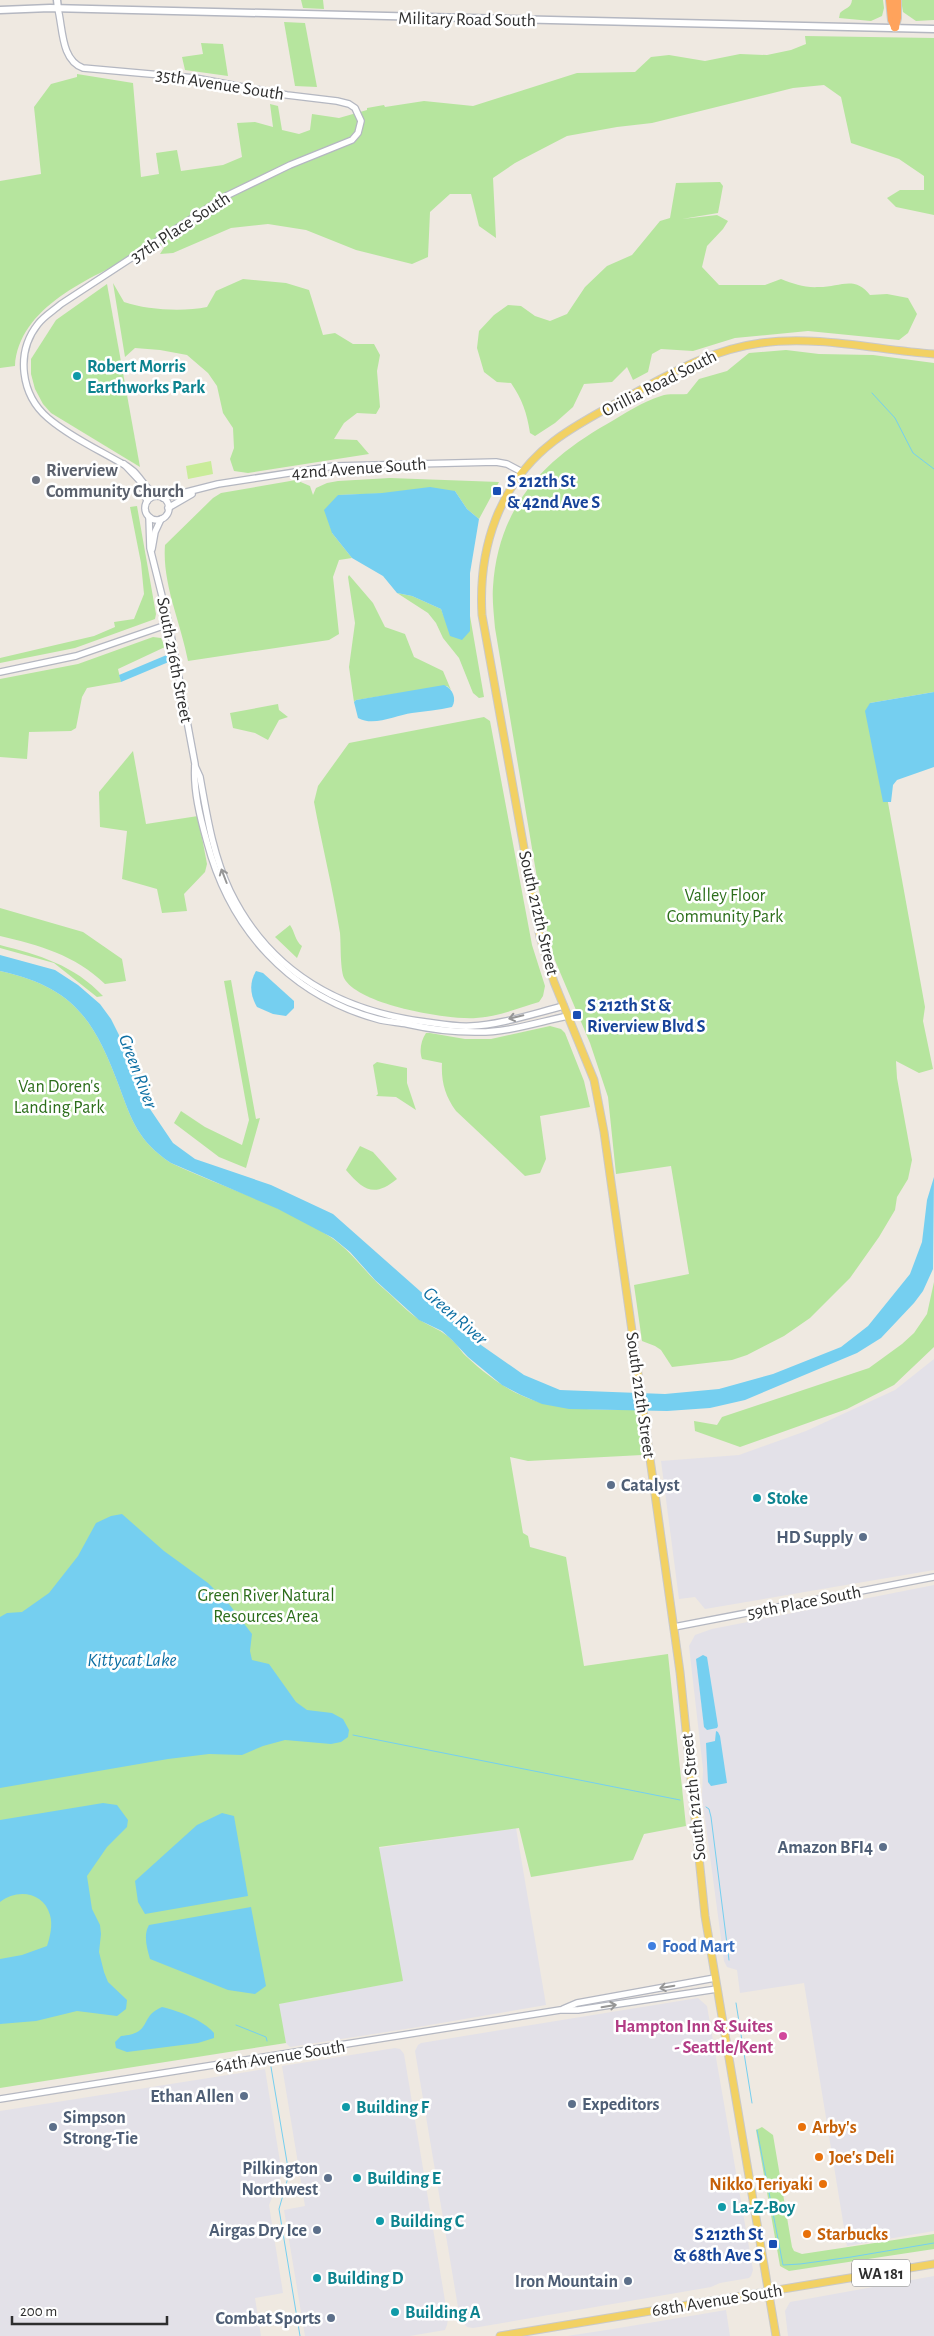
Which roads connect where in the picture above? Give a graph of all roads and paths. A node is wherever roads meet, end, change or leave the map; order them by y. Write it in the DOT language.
graph roads {
  1 [pos="57,0"];
  2 [pos="890,0"];
  3 [pos="897,0"];
  4 [pos="58,9"];
  5 [pos="0,10"];
  6 [pos="895,27"];
  7 [pos="934,29"];
  8 [pos="360,117"];
  9 [pos="934,354"];
  10 [pos="124,464"];
  11 [pos="522,472"];
  12 [pos="195,491"];
  13 [pos="160,497"];
  14 [pos="147,501"];
  15 [pos="168,508"];
  16 [pos="149,517"];
  17 [pos="161,519"];
  18 [pos="152,556"];
  19 [pos="169,624"];
  20 [pos="0,672"];
  21 [pos="215,860"];
  22 [pos="564,1006"];
  23 [pos="568,1016"];
  24 [pos="934,1578"];
  25 [pos="674,1627"];
  26 [pos="715,1978"];
  27 [pos="717,1989"];
  28 [pos="560,2010"];
  29 [pos="0,2099"];
  30 [pos="934,2264"];
  31 [pos="769,2291"];
  32 [pos="500,2336"];
  33 [pos="776,2336"];
  1 -- 4 [label="main road"];
  2 -- 6 [label="highway"];
  3 -- 6 [label="highway"];
  4 -- 5 [label="main road, Military Road South"];
  4 -- 6 [label="main road, Military Road South"];
  4 -- 8 [label="street, 35th Avenue South"];
  6 -- 7 [label="main road, Military Road South"];
  8 -- 10 [label="street, 37th Place South"];
  9 -- 11 [label="main road, Orillia Road South"];
  10 -- 13 [label="street"];
  10 -- 14 [label="street"];
  11 -- 12 [label="street, 42nd Avenue South"];
  11 -- 22 [label="main road, South 212th Street"];
  12 -- 13 [label="street, 42nd Avenue South"];
  12 -- 15 [label="street, 42nd Avenue South"];
  13 -- 14 [label="street"];
  13 -- 15 [label="street"];
  14 -- 16 [label="street"];
  15 -- 17 [label="street"];
  16 -- 17 [label="street"];
  16 -- 18 [label="street, South 216th Street"];
  17 -- 18 [label="street, South 216th Street"];
  18 -- 19 [label="street, South 216th Street"];
  19 -- 20 [label="street"];
  19 -- 21 [label="street, South 216th Street"];
  22 -- 21 [label="street, one-way"];
  21 -- 23 [label="street"];
  22 -- 23 [label="main road, South 212th Street"];
  23 -- 25 [label="main road, South 212th Street"];
  24 -- 25 [label="street, 59th Place South"];
  25 -- 26 [label="main road, South 212th Street"];
  26 -- 27 [label="main road, South 212th Street"];
  26 -- 28 [label="street, 64th Avenue South, one-way"];
  28 -- 27 [label="street, 64th Avenue South, one-way"];
  27 -- 31 [label="main road, South 212th Street"];
  28 -- 29 [label="street, 64th Avenue South"];
  30 -- 31 [label="main road, 68th Avenue South / WA 181"];
  31 -- 32 [label="main road, 68th Avenue South / WA 181"];
  31 -- 33 [label="main road, South 212th Street"];
}
